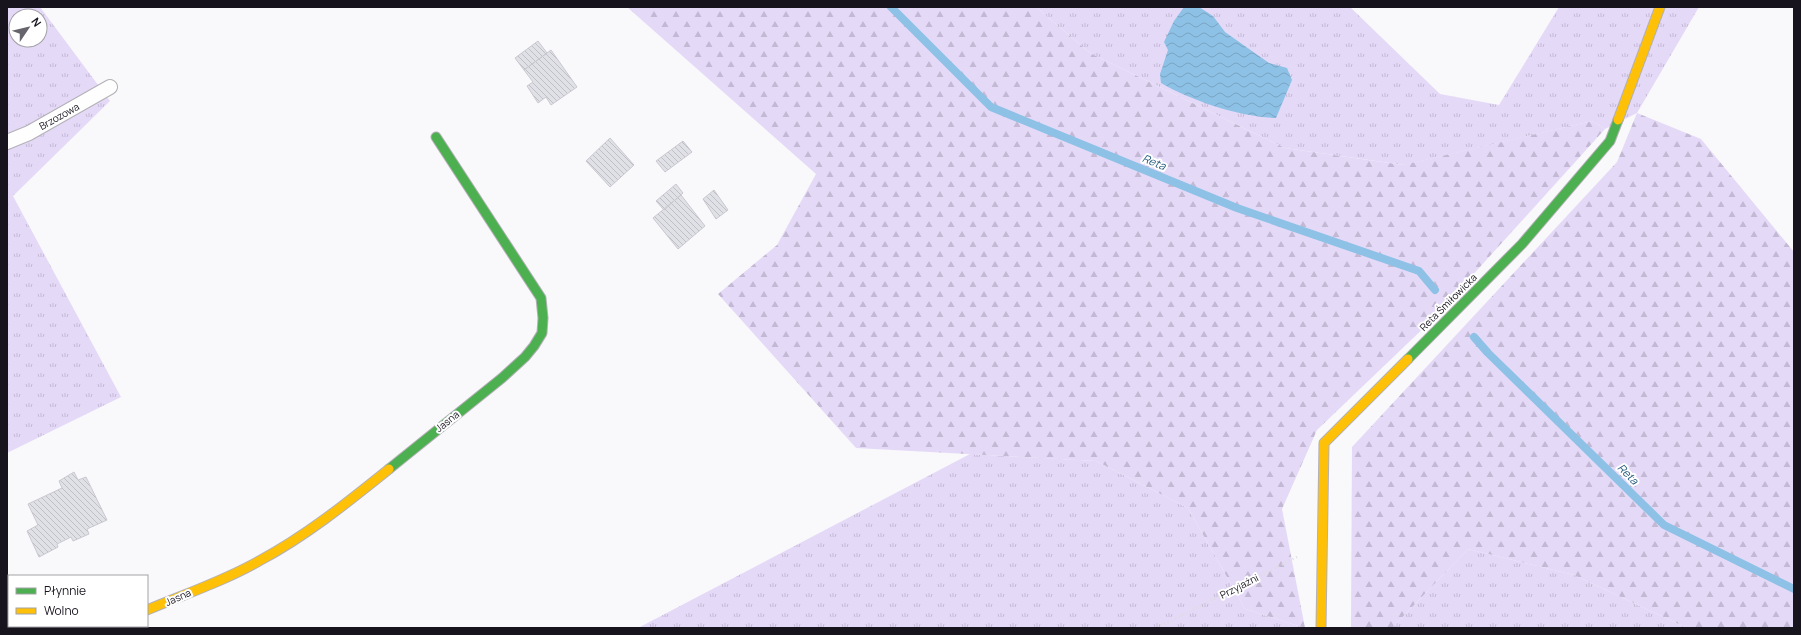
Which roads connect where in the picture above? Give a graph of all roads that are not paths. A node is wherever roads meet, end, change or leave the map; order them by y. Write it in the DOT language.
graph roads {
  1 [pos="1660,7"];
  2 [pos="110,87"];
  3 [pos="436,137"];
  4 [pos="7,142"];
  5 [pos="148,610"];
  6 [pos="1322,628"];
  1 -- 6 [label="street, Reta Śmiłowicka"];
  2 -- 4 [label="lane, Brzozowa"];
  3 -- 5 [label="street, Jasna"];
}
